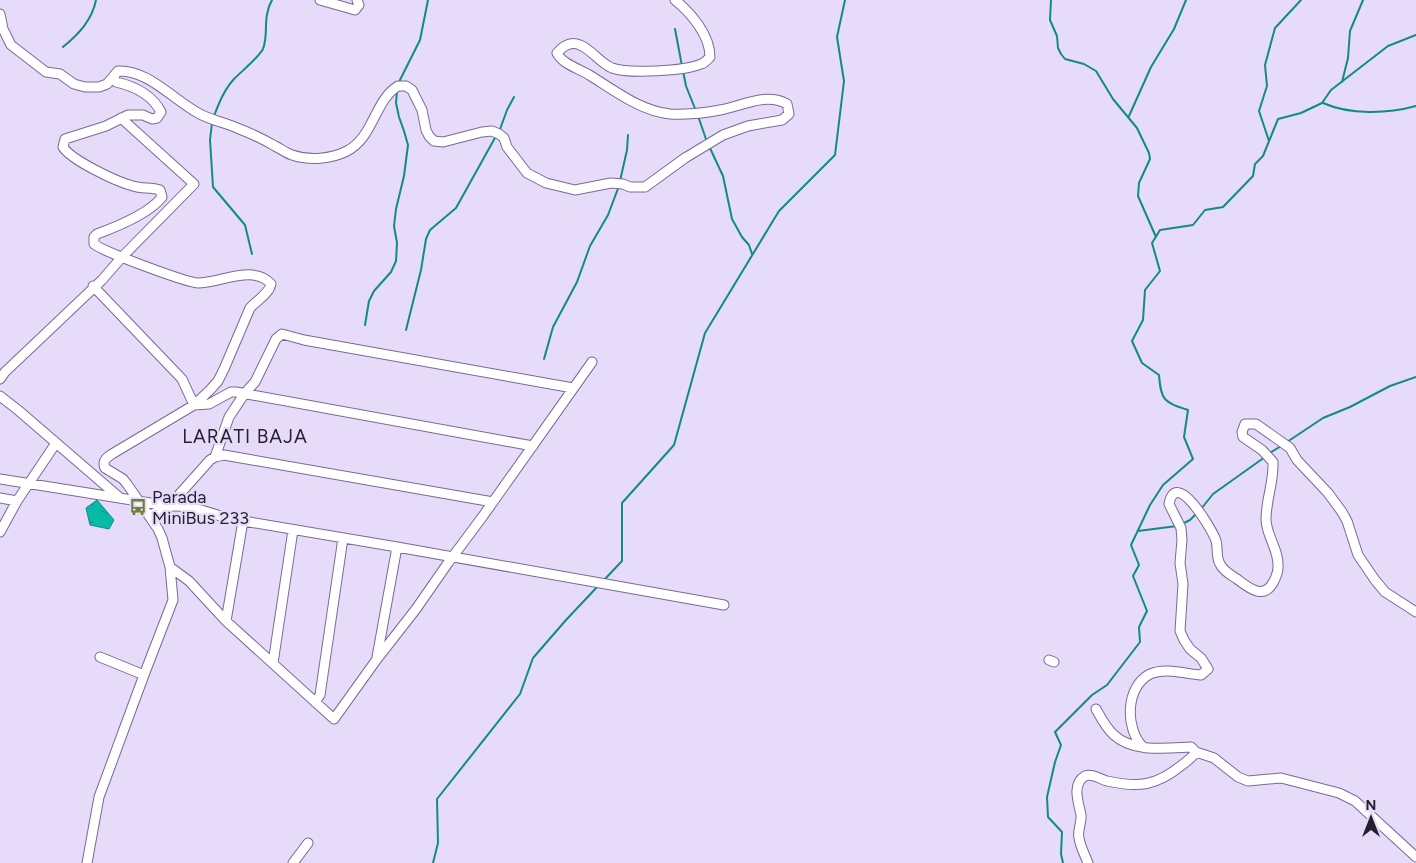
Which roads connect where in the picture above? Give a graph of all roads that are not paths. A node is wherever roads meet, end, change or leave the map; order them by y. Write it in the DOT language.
graph roads {
  1 [pos="320,0"];
  2 [pos="357,0"];
  3 [pos="675,0"];
  4 [pos="0,14"];
  5 [pos="114,78"];
  6 [pos="121,118"];
  7 [pos="122,256"];
  8 [pos="93,286"];
  9 [pos="592,362"];
  10 [pos="0,379"];
  11 [pos="573,388"];
  12 [pos="245,393"];
  13 [pos="0,396"];
  14 [pos="194,404"];
  15 [pos="56,443"];
  16 [pos="533,446"];
  17 [pos="215,456"];
  18 [pos="0,479"];
  19 [pos="28,484"];
  20 [pos="0,498"];
  21 [pos="120,498"];
  22 [pos="17,501"];
  23 [pos="138,501"];
  24 [pos="493,502"];
  25 [pos="169,506"];
  26 [pos="149,516"];
  27 [pos="243,521"];
  28 [pos="293,530"];
  29 [pos="0,532"];
  30 [pos="343,538"];
  31 [pos="397,547"];
  32 [pos="453,557"];
  33 [pos="170,567"];
  34 [pos="724,605"];
  35 [pos="1416,612"];
  36 [pos="226,621"];
  37 [pos="100,657"];
  38 [pos="377,659"];
  39 [pos="273,663"];
  40 [pos="144,675"];
  41 [pos="315,702"];
  42 [pos="1096,709"];
  43 [pos="1143,747"];
  44 [pos="1196,752"];
  45 [pos="308,843"];
  46 [pos="1416,857"];
  47 [pos="87,863"];
  48 [pos="293,863"];
  49 [pos="1088,863"];
  1 -- 2 [label="street"];
  3 -- 5 [label="street"];
  4 -- 5 [label="street"];
  5 -- 6 [label="street"];
  6 -- 7 [label="street"];
  6 -- 7 [label="street"];
  7 -- 8 [label="street"];
  7 -- 14 [label="street"];
  8 -- 10 [label="street"];
  8 -- 14 [label="street"];
  9 -- 11 [label="street"];
  11 -- 12 [label="street"];
  11 -- 16 [label="street"];
  12 -- 14 [label="street"];
  12 -- 16 [label="street"];
  12 -- 17 [label="street"];
  13 -- 15 [label="street"];
  14 -- 23 [label="street"];
  15 -- 19 [label="street"];
  15 -- 21 [label="street"];
  16 -- 24 [label="street"];
  17 -- 24 [label="street"];
  17 -- 25 [label="street"];
  18 -- 19 [label="street"];
  19 -- 21 [label="street"];
  19 -- 22 [label="street"];
  20 -- 22 [label="street"];
  21 -- 23 [label="street"];
  22 -- 29 [label="street"];
  23 -- 25 [label="street"];
  23 -- 26 [label="street"];
  24 -- 32 [label="street"];
  25 -- 26 [label="street"];
  25 -- 27 [label="street"];
  26 -- 33 [label="street"];
  27 -- 28 [label="street"];
  27 -- 36 [label="street"];
  28 -- 30 [label="street"];
  28 -- 39 [label="street"];
  30 -- 31 [label="street"];
  30 -- 41 [label="street"];
  31 -- 32 [label="street"];
  31 -- 38 [label="street"];
  32 -- 34 [label="street"];
  32 -- 38 [label="street"];
  33 -- 36 [label="street"];
  33 -- 40 [label="street"];
  35 -- 43 [label="street"];
  36 -- 39 [label="street"];
  37 -- 40 [label="street"];
  38 -- 41 [label="street"];
  39 -- 41 [label="street"];
  40 -- 47 [label="street"];
  42 -- 43 [label="street"];
  43 -- 44 [label="street"];
  44 -- 46 [label="street"];
  44 -- 49 [label="street"];
  45 -- 48 [label="street"];
}
